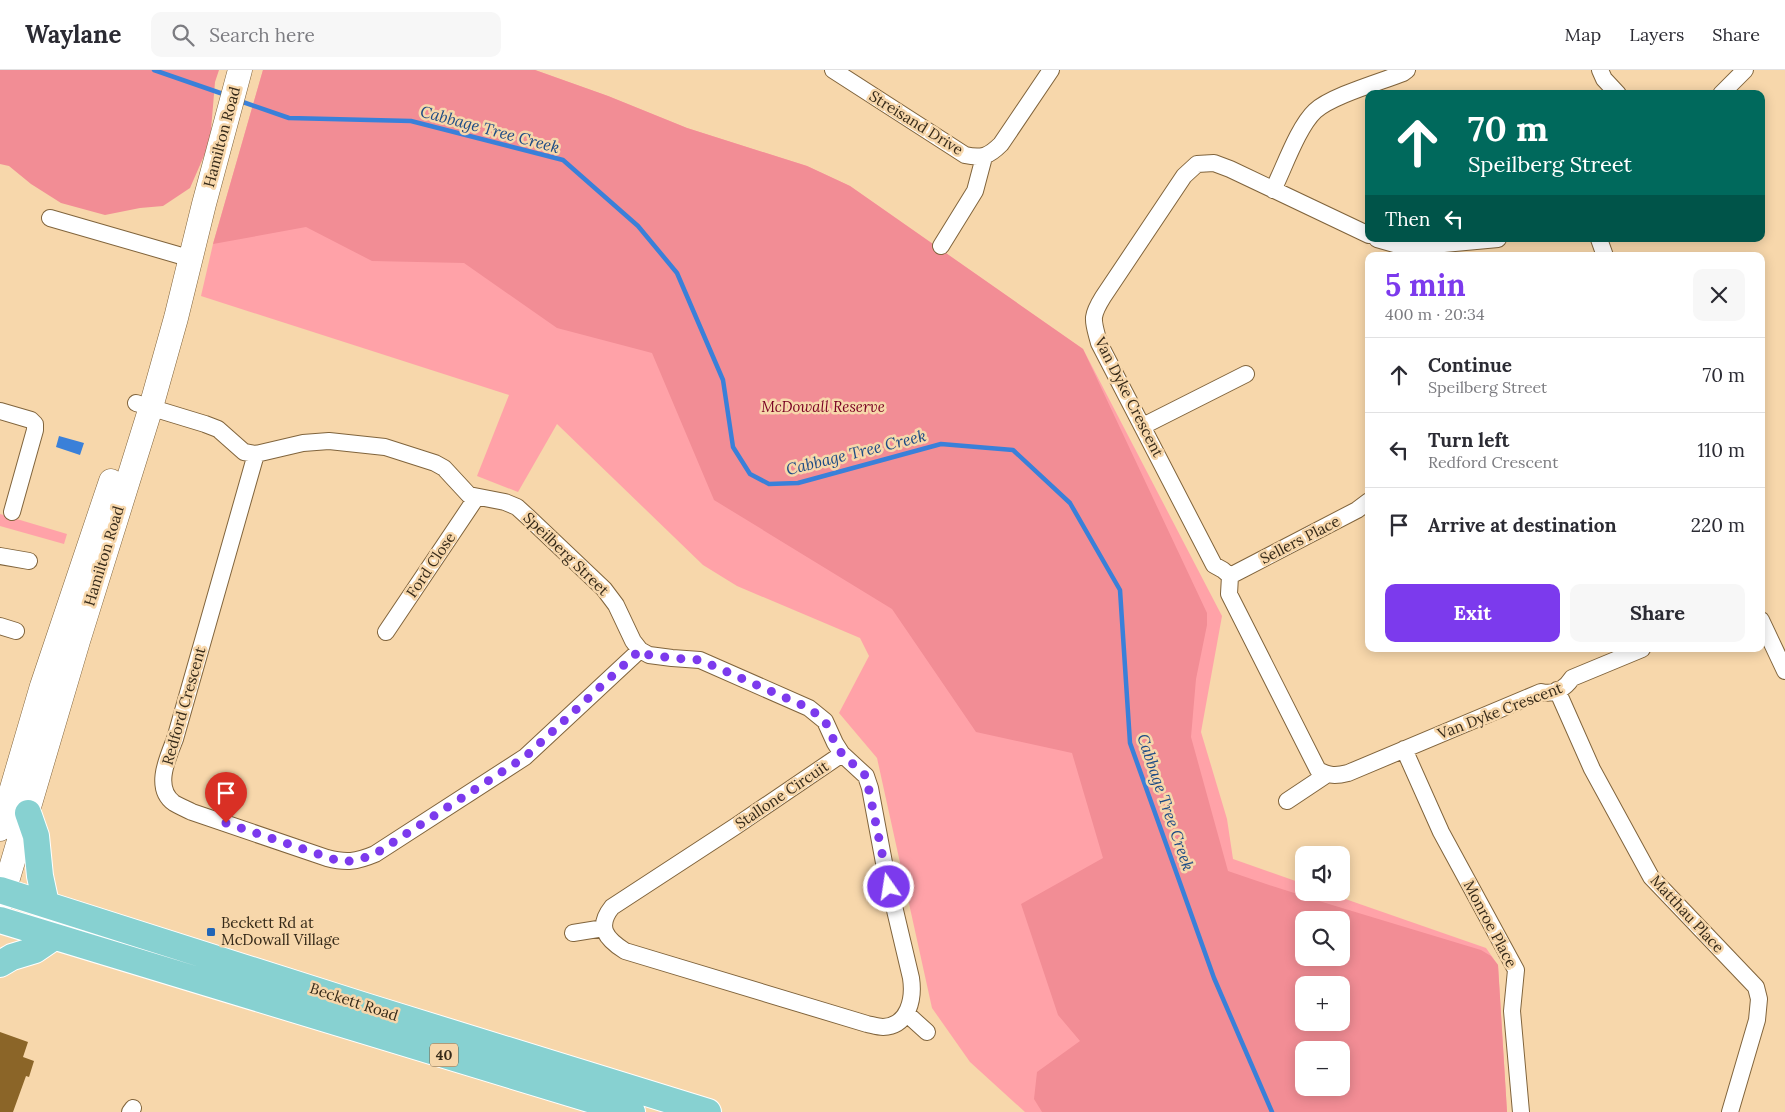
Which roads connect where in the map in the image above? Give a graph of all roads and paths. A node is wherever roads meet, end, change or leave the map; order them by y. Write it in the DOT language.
graph roads {
  1 [pos="240,70"];
  2 [pos="834,70"];
  3 [pos="1051,70"];
  4 [pos="1407,70"];
  5 [pos="1600,70"];
  6 [pos="1745,70"];
  7 [pos="1614,90"];
  8 [pos="1725,90"];
  9 [pos="984,156"];
  10 [pos="1273,190"];
  11 [pos="204,204"];
  12 [pos="50,218"];
  13 [pos="1365,233"];
  14 [pos="1388,242"];
  15 [pos="1466,242"];
  16 [pos="941,246"];
  17 [pos="185,257"];
  18 [pos="1246,374"];
  19 [pos="143,405"];
  20 [pos="0,411"];
  21 [pos="1143,426"];
  22 [pos="256,454"];
  23 [pos="476,498"];
  24 [pos="1365,504"];
  25 [pos="12,512"];
  26 [pos="0,556"];
  27 [pos="29,561"];
  28 [pos="1230,576"];
  29 [pos="0,626"];
  30 [pos="1765,628"];
  31 [pos="16,631"];
  32 [pos="386,632"];
  33 [pos="640,650"];
  34 [pos="1635,652"];
  35 [pos="1785,671"];
  36 [pos="1558,690"];
  37 [pos="1404,749"];
  38 [pos="842,754"];
  39 [pos="1326,774"];
  40 [pos="1287,800"];
  41 [pos="28,813"];
  42 [pos="0,829"];
  43 [pos="1,896"];
  44 [pos="46,904"];
  45 [pos="0,920"];
  46 [pos="604,928"];
  47 [pos="573,933"];
  48 [pos="54,937"];
  49 [pos="0,964"];
  50 [pos="906,1013"];
  51 [pos="927,1032"];
  52 [pos="632,1112"];
  53 [pos="708,1112"];
  54 [pos="1521,1112"];
  55 [pos="1730,1112"];
  1 -- 11 [label="main road, Hamilton Road"];
  2 -- 9 [label="street, Streisand Drive"];
  3 -- 9 [label="street, Streisand Drive"];
  4 -- 10 [label="street"];
  5 -- 7 [label="street"];
  6 -- 8 [label="street"];
  9 -- 16 [label="street"];
  10 -- 13 [label="street, Van Dyke Crescent"];
  10 -- 21 [label="street, Van Dyke Crescent"];
  11 -- 17 [label="main road, Hamilton Road"];
  11 -- 19 [label="main road, Hamilton Road"];
  12 -- 17 [label="street"];
  14 -- 15 [label="street"];
  17 -- 19 [label="main road, Hamilton Road"];
  18 -- 21 [label="street"];
  19 -- 22 [label="street"];
  19 -- 41 [label="main road, Hamilton Road"];
  19 -- 42 [label="main road, Hamilton Road"];
  20 -- 25 [label="street"];
  21 -- 28 [label="street, Van Dyke Crescent"];
  22 -- 23 [label="street"];
  22 -- 33 [label="street, Redford Crescent"];
  23 -- 32 [label="street, Ford Close"];
  23 -- 33 [label="street, Speilberg Street"];
  24 -- 28 [label="street, Sellers Place"];
  26 -- 27 [label="street"];
  28 -- 39 [label="street"];
  29 -- 31 [label="street"];
  30 -- 35 [label="street"];
  33 -- 38 [label="street"];
  34 -- 36 [label="street, Van Dyke Crescent"];
  36 -- 37 [label="street, Van Dyke Crescent"];
  36 -- 55 [label="street, Matthau Place"];
  37 -- 39 [label="street, Van Dyke Crescent"];
  37 -- 54 [label="street, Monroe Place"];
  38 -- 46 [label="street, Stallone Circuit"];
  38 -- 50 [label="street, Stallone Circuit"];
  39 -- 40 [label="street, Van Dyke Crescent"];
  41 -- 43 [label="main road, Hamilton Road"];
  41 -- 44 [label="main road"];
  43 -- 44 [label="main road, Beckett Road / 40"];
  44 -- 53 [label="main road, Beckett Road / 40"];
  45 -- 48 [label="main road, Beckett Road / 40"];
  46 -- 47 [label="street"];
  46 -- 50 [label="street"];
  48 -- 49 [label="main road"];
  48 -- 52 [label="main road, Beckett Road / 40"];
  50 -- 51 [label="street"];
}
